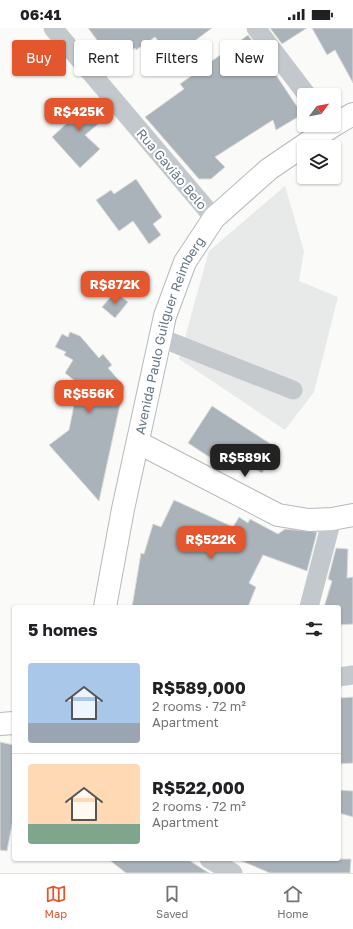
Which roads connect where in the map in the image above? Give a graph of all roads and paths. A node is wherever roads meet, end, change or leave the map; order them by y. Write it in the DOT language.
graph roads {
  1 [pos="53,28"];
  2 [pos="256,28"];
  3 [pos="302,88"];
  4 [pos="353,114"];
  5 [pos="341,120"];
  6 [pos="322,132"];
  7 [pos="214,218"];
  8 [pos="161,338"];
  9 [pos="293,390"];
  10 [pos="139,443"];
  11 [pos="353,515"];
  12 [pos="332,519"];
  13 [pos="105,605"];
  14 [pos="310,605"];
  15 [pos="353,675"];
  16 [pos="341,677"];
  17 [pos="12,723"];
  18 [pos="0,724"];
  19 [pos="212,861"];
  20 [pos="236,861"];
  21 [pos="233,873"];
  1 -- 7 [label="street, Rua Gavião Belo"];
  2 -- 3 [label="street"];
  4 -- 5 [label="main road, Avenida Paulo Guilguer Reimberg"];
  6 -- 7 [label="main road, Avenida Paulo Guilguer Reimberg"];
  7 -- 8 [label="main road, Avenida Paulo Guilguer Reimberg"];
  8 -- 9 [label="street"];
  8 -- 10 [label="main road, Avenida Paulo Guilguer Reimberg"];
  10 -- 12 [label="main road"];
  10 -- 13 [label="main road, Avenida Paulo Guilguer Reimberg"];
  11 -- 12 [label="main road"];
  12 -- 14 [label="street"];
  15 -- 16 [label="street"];
  17 -- 18 [label="main road"];
  19 -- 21 [label="street"];
  20 -- 21 [label="street"];
}
